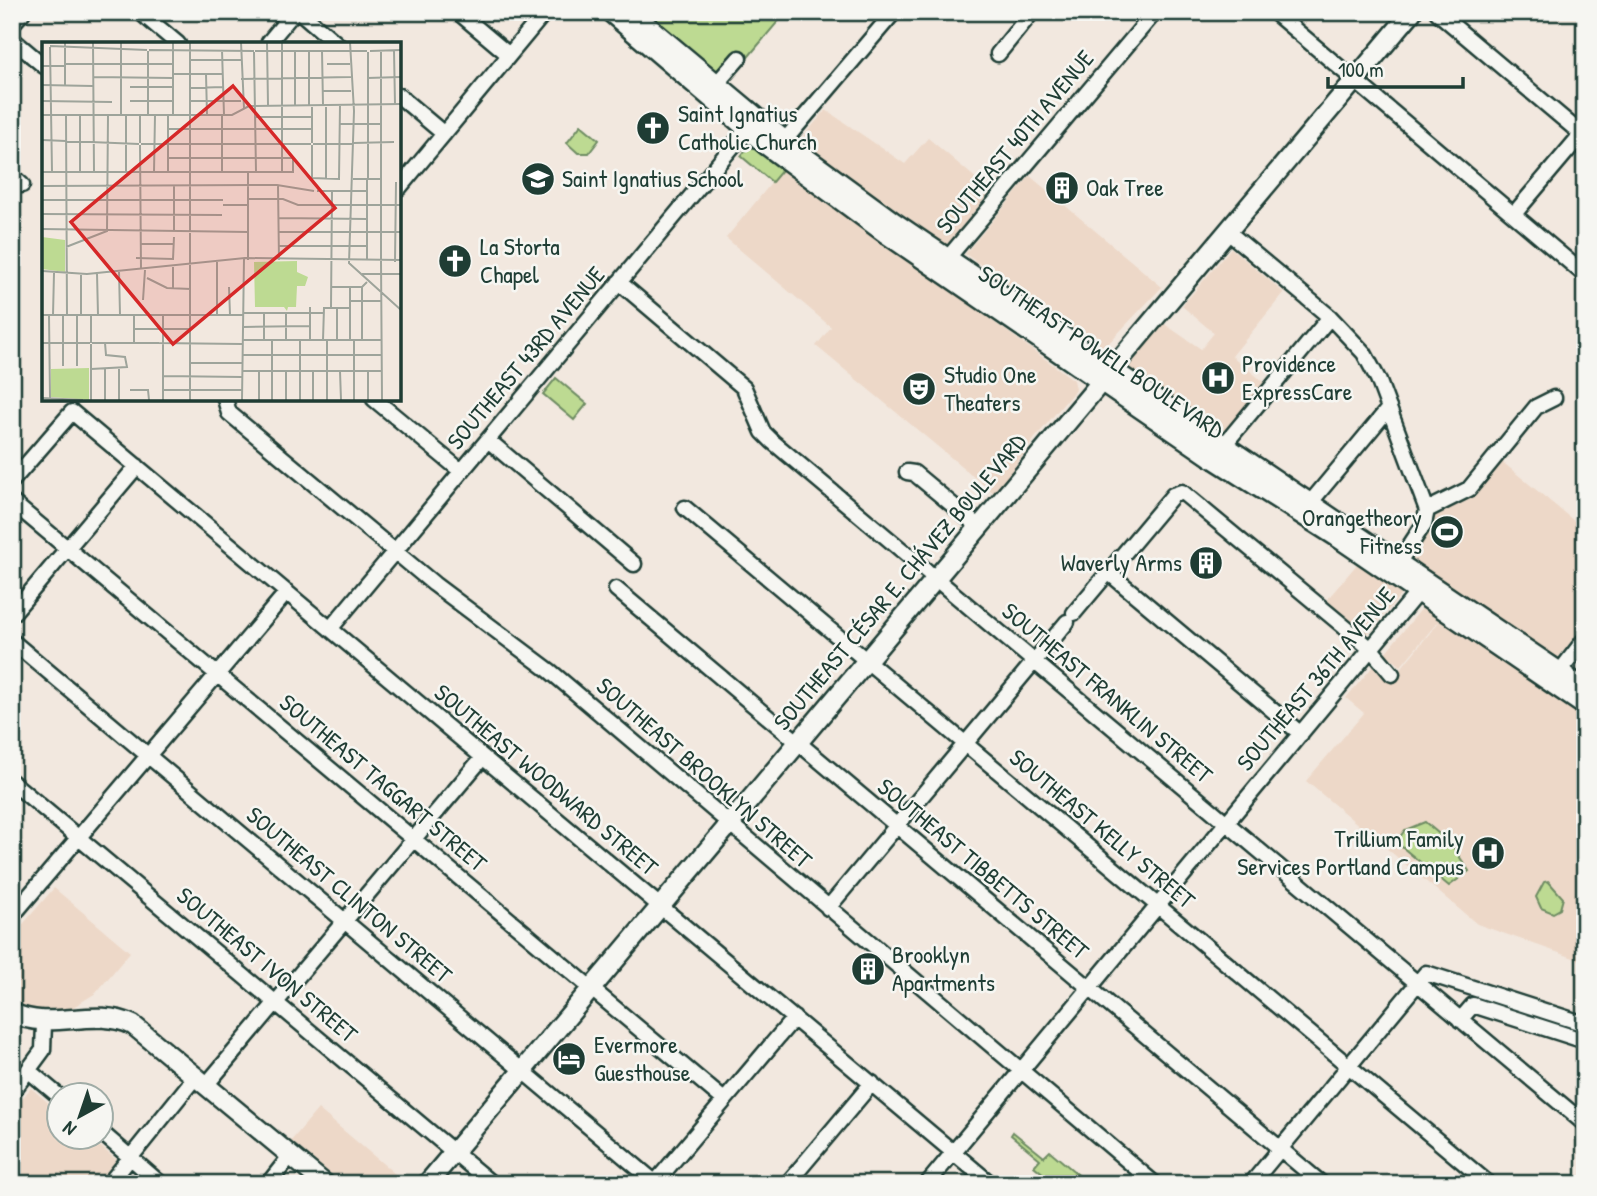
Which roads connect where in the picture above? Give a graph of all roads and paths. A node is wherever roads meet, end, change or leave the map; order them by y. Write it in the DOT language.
graph roads {
  1 [pos="23,12"];
  2 [pos="140,12"];
  3 [pos="294,12"];
  4 [pos="300,12"];
  5 [pos="458,12"];
  6 [pos="545,12"];
  7 [pos="610,12"];
  8 [pos="631,12"];
  9 [pos="1032,12"];
  10 [pos="1155,12"];
  11 [pos="1274,12"];
  12 [pos="1412,12"];
  13 [pos="1437,12"];
  14 [pos="893,13"];
  15 [pos="12,24"];
  16 [pos="12,39"];
  17 [pos="176,42"];
  18 [pos="269,42"];
  19 [pos="335,42"];
  20 [pos="998,54"];
  21 [pos="509,55"];
  22 [pos="738,58"];
  23 [pos="42,64"];
  24 [pos="1355,80"];
  25 [pos="712,89"];
  26 [pos="401,98"];
  27 [pos="752,123"];
  28 [pos="444,134"];
  29 [pos="1584,134"];
  30 [pos="779,146"];
  31 [pos="401,186"];
  32 [pos="1514,215"];
  33 [pos="1228,232"];
  34 [pos="943,264"];
  35 [pos="1585,275"];
  36 [pos="619,282"];
  37 [pos="1330,317"];
  38 [pos="1106,375"];
  39 [pos="1554,398"];
  40 [pos="226,401"];
  41 [pos="376,401"];
  42 [pos="1389,408"];
  43 [pos="488,440"];
  44 [pos="1224,445"];
  45 [pos="137,466"];
  46 [pos="461,471"];
  47 [pos="907,472"];
  48 [pos="12,481"];
  49 [pos="12,502"];
  50 [pos="685,508"];
  51 [pos="1306,508"];
  52 [pos="1427,510"];
  53 [pos="979,527"];
  54 [pos="68,548"];
  55 [pos="394,551"];
  56 [pos="1399,562"];
  57 [pos="634,564"];
  58 [pos="1381,566"];
  59 [pos="1108,572"];
  60 [pos="936,578"];
  61 [pos="616,589"];
  62 [pos="287,592"];
  63 [pos="1418,592"];
  64 [pos="1444,593"];
  65 [pos="12,614"];
  66 [pos="330,629"];
  67 [pos="1585,639"];
  68 [pos="12,641"];
  69 [pos="1371,649"];
  70 [pos="867,660"];
  71 [pos="1034,661"];
  72 [pos="217,674"];
  73 [pos="1392,674"];
  74 [pos="1555,677"];
  75 [pos="1585,689"];
  76 [pos="1585,706"];
  77 [pos="1301,734"];
  78 [pos="797,743"];
  79 [pos="965,743"];
  80 [pos="148,756"];
  81 [pos="483,757"];
  82 [pos="12,782"];
  83 [pos="1226,822"];
  84 [pos="729,824"];
  85 [pos="896,826"];
  86 [pos="79,838"];
  87 [pos="415,839"];
  88 [pos="1158,905"];
  89 [pos="660,906"];
  90 [pos="828,908"];
  91 [pos="14,910"];
  92 [pos="345,921"];
  93 [pos="1418,983"];
  94 [pos="591,988"];
  95 [pos="1089,988"];
  96 [pos="276,1003"];
  97 [pos="12,1013"];
  98 [pos="794,1018"];
  99 [pos="1460,1020"];
  100 [pos="44,1023"];
  101 [pos="1585,1024"];
  102 [pos="1585,1041"];
  103 [pos="1348,1066"];
  104 [pos="522,1070"];
  105 [pos="1020,1070"];
  106 [pos="29,1071"];
  107 [pos="201,1080"];
  108 [pos="872,1083"];
  109 [pos="46,1085"];
  110 [pos="12,1091"];
  111 [pos="724,1100"];
  112 [pos="1585,1124"];
  113 [pos="116,1145"];
  114 [pos="1280,1148"];
  115 [pos="453,1152"];
  116 [pos="953,1152"];
  117 [pos="291,1155"];
  118 [pos="130,1157"];
  119 [pos="655,1183"];
  120 [pos="109,1184"];
  121 [pos="161,1184"];
  122 [pos="268,1184"];
  123 [pos="325,1184"];
  124 [pos="427,1184"];
  125 [pos="492,1184"];
  126 [pos="787,1184"];
  127 [pos="927,1184"];
  128 [pos="991,1184"];
  129 [pos="1155,1184"];
  130 [pos="1251,1184"];
  131 [pos="1322,1184"];
  132 [pos="1489,1184"];
  1 -- 15 [label="street"];
  2 -- 17 [label="street"];
  3 -- 18 [label="street"];
  4 -- 19 [label="street"];
  5 -- 21 [label="street"];
  6 -- 21 [label="street"];
  7 -- 25 [label="main road, SOUTHEAST POWELL BOULEVARD"];
  8 -- 25 [label="main road, SOUTHEAST POWELL BOULEVARD"];
  9 -- 20 [label="street"];
  10 -- 34 [label="street, SOUTHEAST 40TH AVENUE"];
  11 -- 24 [label="street"];
  12 -- 24 [label="main road, SOUTHEAST CÉSAR E. CHÁVEZ BOULEVARD"];
  13 -- 29 [label="street"];
  14 -- 30 [label="street"];
  16 -- 23 [label="street"];
  21 -- 28 [label="street"];
  22 -- 25 [label="street"];
  24 -- 32 [label="street"];
  24 -- 33 [label="main road, SOUTHEAST CÉSAR E. CHÁVEZ BOULEVARD"];
  25 -- 27 [label="main road, SOUTHEAST POWELL BOULEVARD"];
  26 -- 28 [label="street"];
  27 -- 30 [label="main road, SOUTHEAST POWELL BOULEVARD"];
  27 -- 36 [label="street, SOUTHEAST 43RD AVENUE"];
  28 -- 31 [label="street"];
  29 -- 32 [label="street"];
  30 -- 34 [label="main road, SOUTHEAST POWELL BOULEVARD"];
  32 -- 35 [label="street"];
  33 -- 37 [label="street"];
  33 -- 38 [label="main road, SOUTHEAST CÉSAR E. CHÁVEZ BOULEVARD"];
  34 -- 38 [label="main road, SOUTHEAST POWELL BOULEVARD"];
  36 -- 43 [label="street, SOUTHEAST 43RD AVENUE"];
  36 -- 60 [label="street, SOUTHEAST FRANKLIN STREET"];
  37 -- 42 [label="street"];
  37 -- 44 [label="street"];
  38 -- 44 [label="main road, SOUTHEAST POWELL BOULEVARD"];
  38 -- 51 [label="main road, SOUTHEAST POWELL BOULEVARD"];
  38 -- 53 [label="main road, SOUTHEAST CÉSAR E. CHÁVEZ BOULEVARD"];
  39 -- 52 [label="street"];
  40 -- 55 [label="street, SOUTHEAST BROOKLYN STREET"];
  41 -- 46 [label="street"];
  42 -- 51 [label="street"];
  42 -- 52 [label="street"];
  43 -- 46 [label="street, SOUTHEAST 43RD AVENUE"];
  43 -- 57 [label="street"];
  44 -- 51 [label="main road, SOUTHEAST POWELL BOULEVARD"];
  45 -- 48 [label="street, SOUTHEAST WOODWARD STREET"];
  45 -- 54 [label="street"];
  45 -- 62 [label="street, SOUTHEAST WOODWARD STREET"];
  46 -- 55 [label="street, SOUTHEAST 43RD AVENUE"];
  47 -- 53 [label="street"];
  49 -- 54 [label="street, SOUTHEAST TAGGART STREET"];
  50 -- 70 [label="street, SOUTHEAST KELLY STREET"];
  51 -- 56 [label="main road, SOUTHEAST POWELL BOULEVARD"];
  51 -- 58 [label="main road, SOUTHEAST POWELL BOULEVARD"];
  52 -- 56 [label="street"];
  53 -- 60 [label="main road, SOUTHEAST CÉSAR E. CHÁVEZ BOULEVARD"];
  54 -- 65 [label="street"];
  54 -- 72 [label="street, SOUTHEAST TAGGART STREET"];
  55 -- 66 [label="street, SOUTHEAST 43RD AVENUE"];
  55 -- 84 [label="street, SOUTHEAST BROOKLYN STREET"];
  56 -- 58 [label="main road"];
  56 -- 64 [label="main road, SOUTHEAST POWELL BOULEVARD"];
  58 -- 63 [label="main road, SOUTHEAST POWELL BOULEVARD"];
  59 -- 69 [label="street"];
  59 -- 71 [label="street"];
  59 -- 77 [label="street"];
  60 -- 70 [label="main road, SOUTHEAST CÉSAR E. CHÁVEZ BOULEVARD"];
  60 -- 71 [label="street, SOUTHEAST FRANKLIN STREET"];
  61 -- 78 [label="street, SOUTHEAST TIBBETTS STREET"];
  62 -- 66 [label="street, SOUTHEAST WOODWARD STREET"];
  62 -- 72 [label="street"];
  63 -- 64 [label="main road"];
  63 -- 69 [label="street, SOUTHEAST 36TH AVENUE"];
  63 -- 74 [label="main road, SOUTHEAST POWELL BOULEVARD"];
  64 -- 74 [label="main road, SOUTHEAST POWELL BOULEVARD"];
  66 -- 81 [label="street, SOUTHEAST WOODWARD STREET"];
  67 -- 74 [label="street"];
  68 -- 80 [label="street, SOUTHEAST CLINTON STREET"];
  69 -- 73 [label="street"];
  69 -- 77 [label="street, SOUTHEAST 36TH AVENUE"];
  70 -- 78 [label="main road, SOUTHEAST CÉSAR E. CHÁVEZ BOULEVARD"];
  70 -- 79 [label="street, SOUTHEAST KELLY STREET"];
  71 -- 79 [label="street"];
  71 -- 83 [label="street, SOUTHEAST FRANKLIN STREET"];
  72 -- 80 [label="street"];
  72 -- 87 [label="street, SOUTHEAST TAGGART STREET"];
  74 -- 75 [label="main road, SOUTHEAST POWELL BOULEVARD"];
  74 -- 76 [label="main road, SOUTHEAST POWELL BOULEVARD"];
  77 -- 83 [label="street, SOUTHEAST 36TH AVENUE"];
  78 -- 84 [label="main road, SOUTHEAST CÉSAR E. CHÁVEZ BOULEVARD"];
  78 -- 85 [label="street, SOUTHEAST TIBBETTS STREET"];
  79 -- 85 [label="street"];
  79 -- 88 [label="street, SOUTHEAST KELLY STREET"];
  80 -- 86 [label="street"];
  80 -- 92 [label="street, SOUTHEAST CLINTON STREET"];
  81 -- 87 [label="street"];
  81 -- 89 [label="street, SOUTHEAST WOODWARD STREET"];
  82 -- 86 [label="street, SOUTHEAST IVON STREET"];
  83 -- 88 [label="street, SOUTHEAST 36TH AVENUE"];
  83 -- 93 [label="street, SOUTHEAST FRANKLIN STREET"];
  84 -- 89 [label="main road, SOUTHEAST CÉSAR E. CHÁVEZ BOULEVARD"];
  84 -- 90 [label="street, SOUTHEAST BROOKLYN STREET"];
  85 -- 90 [label="street"];
  85 -- 95 [label="street, SOUTHEAST TIBBETTS STREET"];
  86 -- 91 [label="street"];
  86 -- 96 [label="street, SOUTHEAST IVON STREET"];
  87 -- 92 [label="street"];
  87 -- 94 [label="street, SOUTHEAST TAGGART STREET"];
  88 -- 95 [label="street, SOUTHEAST 36TH AVENUE"];
  88 -- 103 [label="street, SOUTHEAST KELLY STREET"];
  89 -- 94 [label="main road, SOUTHEAST CÉSAR E. CHÁVEZ BOULEVARD"];
  89 -- 98 [label="street, SOUTHEAST WOODWARD STREET"];
  90 -- 105 [label="street, SOUTHEAST BROOKLYN STREET"];
  92 -- 96 [label="street"];
  92 -- 104 [label="street, SOUTHEAST CLINTON STREET"];
  93 -- 99 [label="street, SOUTHEAST FRANKLIN STREET"];
  93 -- 101 [label="street"];
  93 -- 103 [label="street"];
  94 -- 104 [label="main road, SOUTHEAST CÉSAR E. CHÁVEZ BOULEVARD"];
  94 -- 111 [label="street, SOUTHEAST TAGGART STREET"];
  95 -- 105 [label="street, SOUTHEAST 36TH AVENUE"];
  95 -- 114 [label="street, SOUTHEAST TIBBETTS STREET"];
  96 -- 107 [label="street"];
  96 -- 115 [label="street, SOUTHEAST IVON STREET"];
  97 -- 100 [label="main road"];
  98 -- 108 [label="street, SOUTHEAST WOODWARD STREET"];
  98 -- 111 [label="street"];
  99 -- 102 [label="street"];
  99 -- 112 [label="street, SOUTHEAST FRANKLIN STREET"];
  100 -- 106 [label="street"];
  100 -- 107 [label="main road"];
  103 -- 114 [label="street"];
  103 -- 132 [label="street, SOUTHEAST KELLY STREET"];
  104 -- 115 [label="main road, SOUTHEAST CÉSAR E. CHÁVEZ BOULEVARD"];
  104 -- 119 [label="street, SOUTHEAST CLINTON STREET"];
  105 -- 116 [label="street, SOUTHEAST 36TH AVENUE"];
  105 -- 129 [label="street, SOUTHEAST BROOKLYN STREET"];
  106 -- 109 [label="street"];
  106 -- 110 [label="street"];
  107 -- 117 [label="main road"];
  107 -- 118 [label="street"];
  108 -- 116 [label="street, SOUTHEAST WOODWARD STREET"];
  108 -- 126 [label="street"];
  111 -- 119 [label="street"];
  113 -- 118 [label="street"];
  114 -- 130 [label="street"];
  114 -- 131 [label="street, SOUTHEAST TIBBETTS STREET"];
  115 -- 124 [label="main road, SOUTHEAST CÉSAR E. CHÁVEZ BOULEVARD"];
  115 -- 125 [label="street, SOUTHEAST IVON STREET"];
  116 -- 127 [label="street, SOUTHEAST 36TH AVENUE"];
  116 -- 128 [label="street, SOUTHEAST WOODWARD STREET"];
  117 -- 122 [label="street"];
  117 -- 123 [label="main road"];
  118 -- 120 [label="street"];
  118 -- 121 [label="street"];
}
